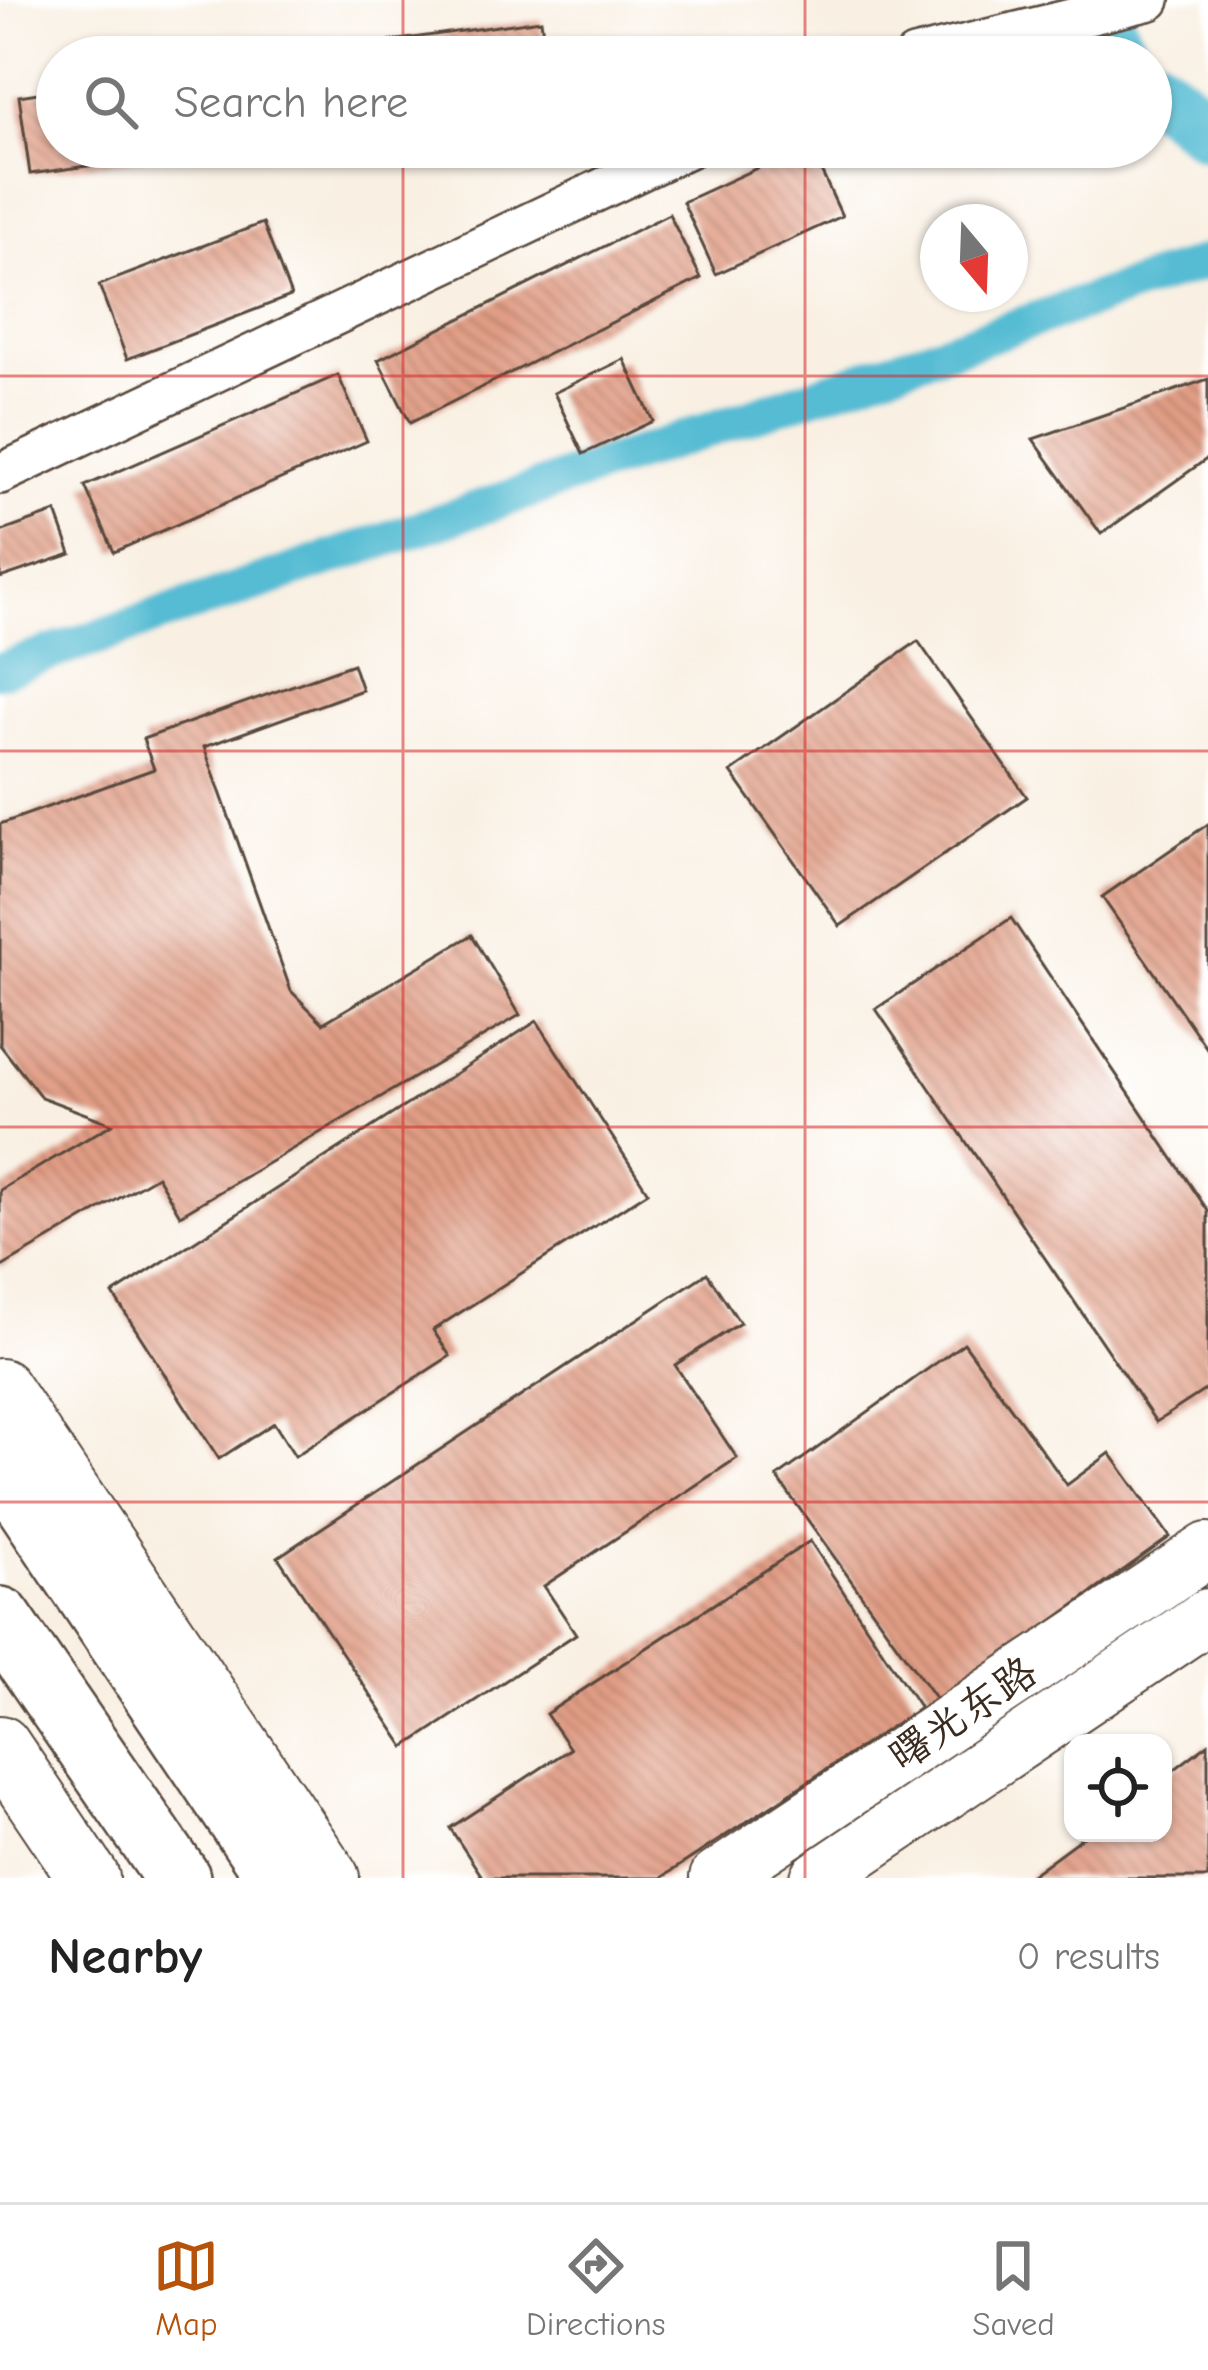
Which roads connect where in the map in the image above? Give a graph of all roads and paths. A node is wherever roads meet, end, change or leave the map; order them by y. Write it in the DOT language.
graph roads {
  1 [pos="1150,0"];
  2 [pos="1004,36"];
  3 [pos="646,168"];
  4 [pos="0,474"];
  5 [pos="0,1389"];
  6 [pos="0,1463"];
  7 [pos="1208,1550"];
  8 [pos="1208,1616"];
  9 [pos="0,1618"];
  10 [pos="0,1746"];
  11 [pos="89,1878"];
  12 [pos="178,1878"];
  13 [pos="279,1878"];
  14 [pos="329,1878"];
  15 [pos="717,1878"];
  16 [pos="818,1878"];
  1 -- 2 [label="street"];
  3 -- 4 [label="street"];
  5 -- 14 [label="main road"];
  6 -- 13 [label="highway"];
  7 -- 15 [label="main road, 曙光东路"];
  8 -- 16 [label="main road, 曙光东路"];
  9 -- 12 [label="highway"];
  10 -- 11 [label="main road"];
}
